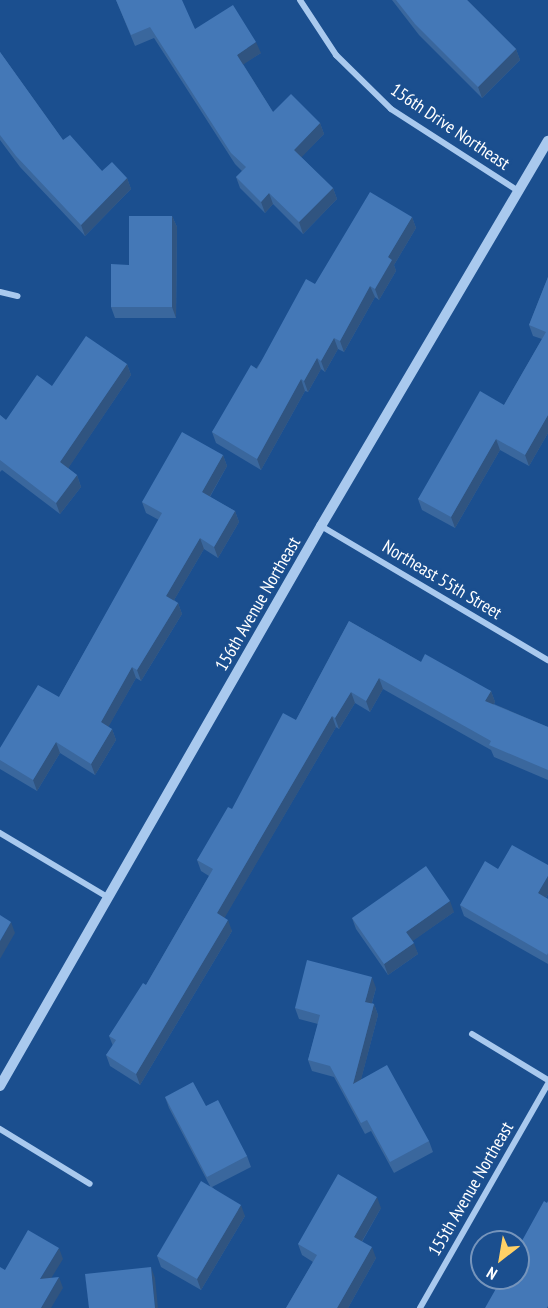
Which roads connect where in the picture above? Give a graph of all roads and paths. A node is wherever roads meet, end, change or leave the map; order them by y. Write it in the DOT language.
graph roads {
  1 [pos="300,0"];
  2 [pos="548,141"];
  3 [pos="518,192"];
  4 [pos="0,292"];
  5 [pos="18,296"];
  6 [pos="321,526"];
  7 [pos="548,660"];
  8 [pos="0,833"];
  9 [pos="110,898"];
  10 [pos="472,1034"];
  11 [pos="548,1082"];
  12 [pos="0,1086"];
  13 [pos="0,1129"];
  14 [pos="90,1184"];
  15 [pos="420,1308"];
  1 -- 3 [label="street, 156th Drive Northeast"];
  2 -- 3 [label="street, 156th Avenue Northeast"];
  3 -- 6 [label="street, 156th Avenue Northeast"];
  4 -- 5 [label="street"];
  6 -- 7 [label="street, Northeast 55th Street"];
  6 -- 9 [label="street, 156th Avenue Northeast"];
  8 -- 9 [label="street"];
  9 -- 12 [label="street, 156th Avenue Northeast"];
  10 -- 11 [label="street"];
  11 -- 15 [label="street, 155th Avenue Northeast"];
  13 -- 14 [label="street"];
}
